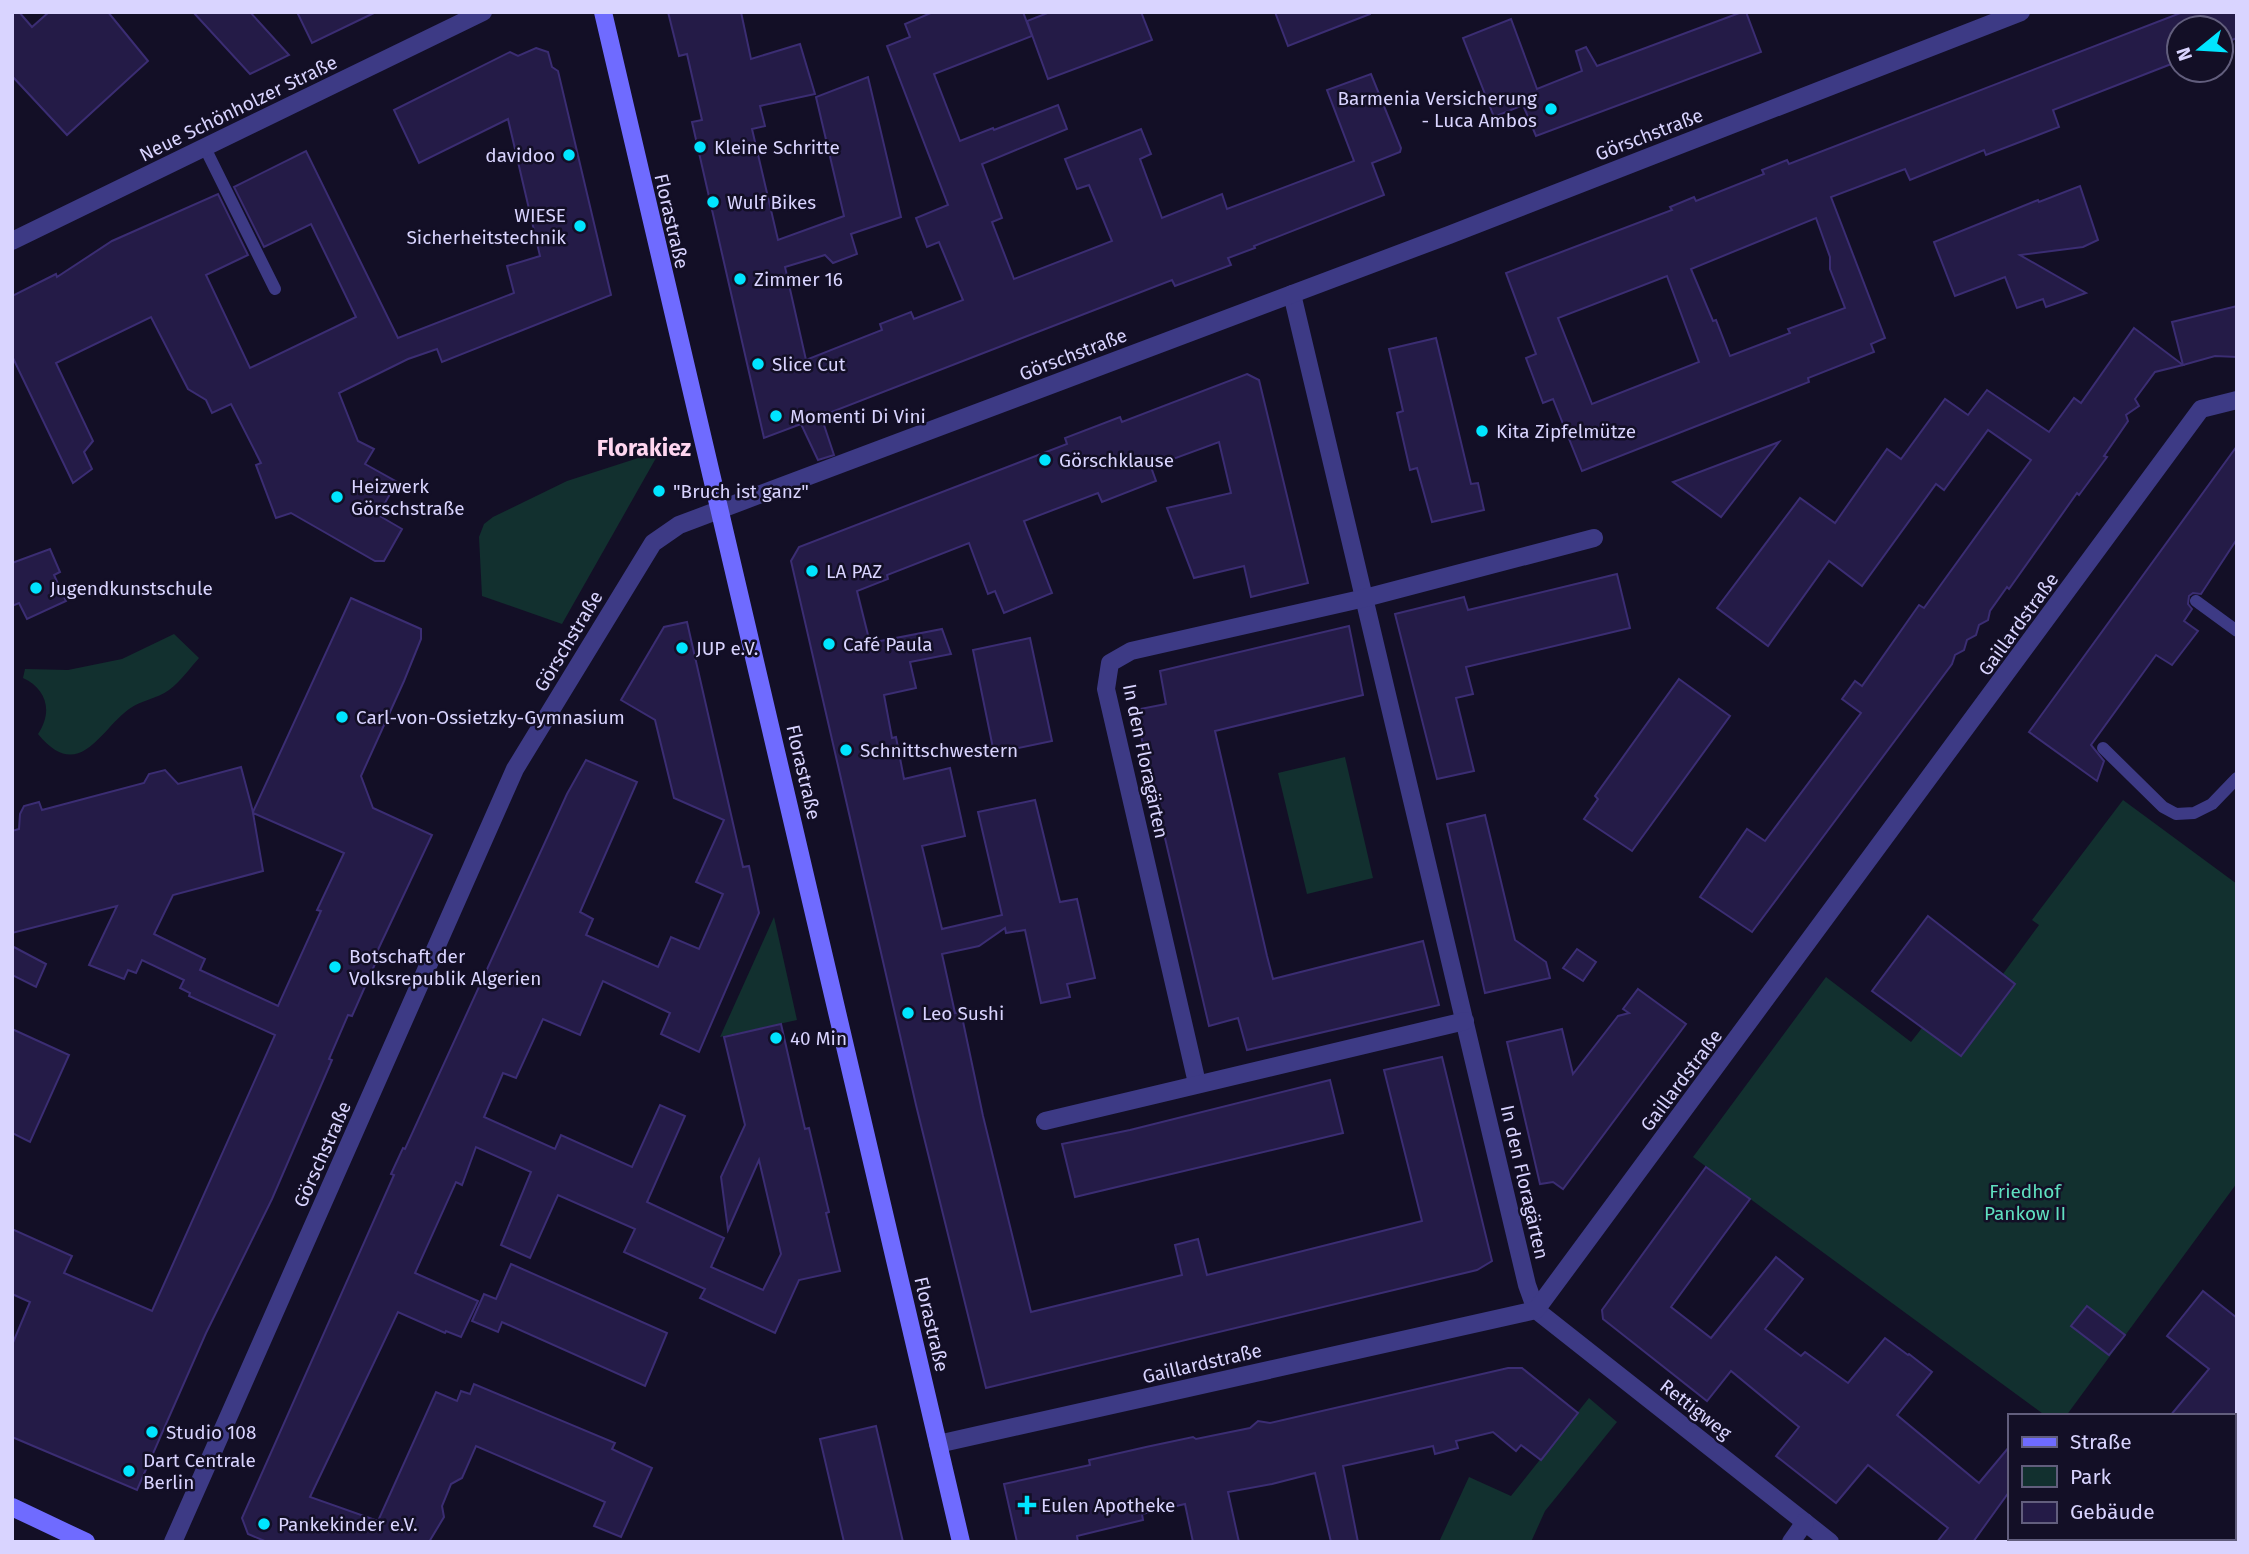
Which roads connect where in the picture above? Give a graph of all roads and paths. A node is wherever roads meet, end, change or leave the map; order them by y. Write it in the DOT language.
graph roads {
  1 [pos="483,12"];
  2 [pos="603,12"];
  3 [pos="2021,12"];
  4 [pos="205,148"];
  5 [pos="12,241"];
  6 [pos="275,289"];
  7 [pos="1292,294"];
  8 [pos="2237,400"];
  9 [pos="719,510"];
  10 [pos="1594,538"];
  11 [pos="1365,598"];
  12 [pos="2196,601"];
  13 [pos="2237,631"];
  14 [pos="2103,748"];
  15 [pos="2237,778"];
  16 [pos="1465,1021"];
  17 [pos="1197,1083"];
  18 [pos="1045,1121"];
  19 [pos="1536,1310"];
  20 [pos="938,1444"];
  21 [pos="12,1507"];
  22 [pos="1805,1522"];
  23 [pos="86,1542"];
  24 [pos="173,1542"];
  25 [pos="961,1542"];
  26 [pos="1791,1542"];
  27 [pos="1830,1542"];
  1 -- 4 [label="street, Neue Schönholzer Straße"];
  2 -- 9 [label="street, Florastraße"];
  3 -- 7 [label="street, Görschstraße"];
  4 -- 5 [label="street, Neue Schönholzer Straße"];
  4 -- 6 [label="lane"];
  7 -- 9 [label="street, Görschstraße"];
  7 -- 11 [label="street, In den Floragärten"];
  8 -- 19 [label="street, Gaillardstraße"];
  9 -- 20 [label="street, Florastraße"];
  9 -- 24 [label="street, Görschstraße"];
  10 -- 11 [label="street, In den Floragärten"];
  11 -- 16 [label="street, In den Floragärten"];
  11 -- 17 [label="street, In den Floragärten"];
  12 -- 13 [label="lane"];
  14 -- 15 [label="lane"];
  16 -- 17 [label="street"];
  16 -- 19 [label="street, In den Floragärten"];
  17 -- 18 [label="street"];
  19 -- 20 [label="street, Gaillardstraße"];
  19 -- 22 [label="street, Rettigweg"];
  20 -- 25 [label="street, Florastraße"];
  21 -- 23 [label="street"];
  22 -- 26 [label="street"];
  22 -- 27 [label="street, Rettigweg"];
}
